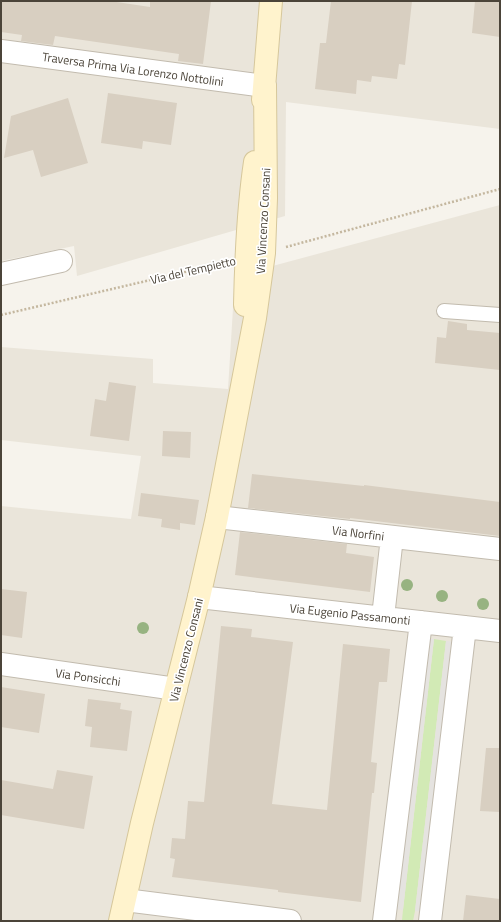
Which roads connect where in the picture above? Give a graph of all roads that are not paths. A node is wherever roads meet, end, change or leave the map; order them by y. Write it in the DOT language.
graph roads {
  1 [pos="271,1"];
  2 [pos="1,52"];
  3 [pos="265,86"];
  4 [pos="61,261"];
  5 [pos="1,274"];
  6 [pos="444,311"];
  7 [pos="500,315"];
  8 [pos="217,517"];
  9 [pos="392,537"];
  10 [pos="500,549"];
  11 [pos="199,597"];
  12 [pos="383,617"];
  13 [pos="421,622"];
  14 [pos="465,627"];
  15 [pos="500,630"];
  16 [pos="1,664"];
  17 [pos="176,690"];
  18 [pos="125,900"];
  19 [pos="120,921"];
  20 [pos="290,921"];
  21 [pos="384,921"];
  22 [pos="430,921"];
  1 -- 3 [label="street, Via Vincenzo Consani"];
  2 -- 3 [label="street, Traversa Prima Via Lorenzo Nottolini"];
  3 -- 8 [label="street, Via Vincenzo Consani"];
  4 -- 5 [label="street"];
  6 -- 7 [label="lane"];
  8 -- 9 [label="street, Via Norfini"];
  8 -- 11 [label="street, Via Vincenzo Consani"];
  9 -- 10 [label="street, Via Norfini"];
  9 -- 12 [label="street"];
  11 -- 12 [label="street, Via Eugenio Passamonti"];
  11 -- 17 [label="street, Via Vincenzo Consani"];
  12 -- 13 [label="street, Via Eugenio Passamonti"];
  13 -- 14 [label="street, Via Eugenio Passamonti"];
  13 -- 21 [label="street"];
  14 -- 15 [label="street, Via Eugenio Passamonti"];
  14 -- 22 [label="street"];
  16 -- 17 [label="street, Via Ponsicchi"];
  17 -- 18 [label="street, Via Vincenzo Consani"];
  18 -- 19 [label="street, Via Vincenzo Consani"];
  18 -- 20 [label="street"];
}
